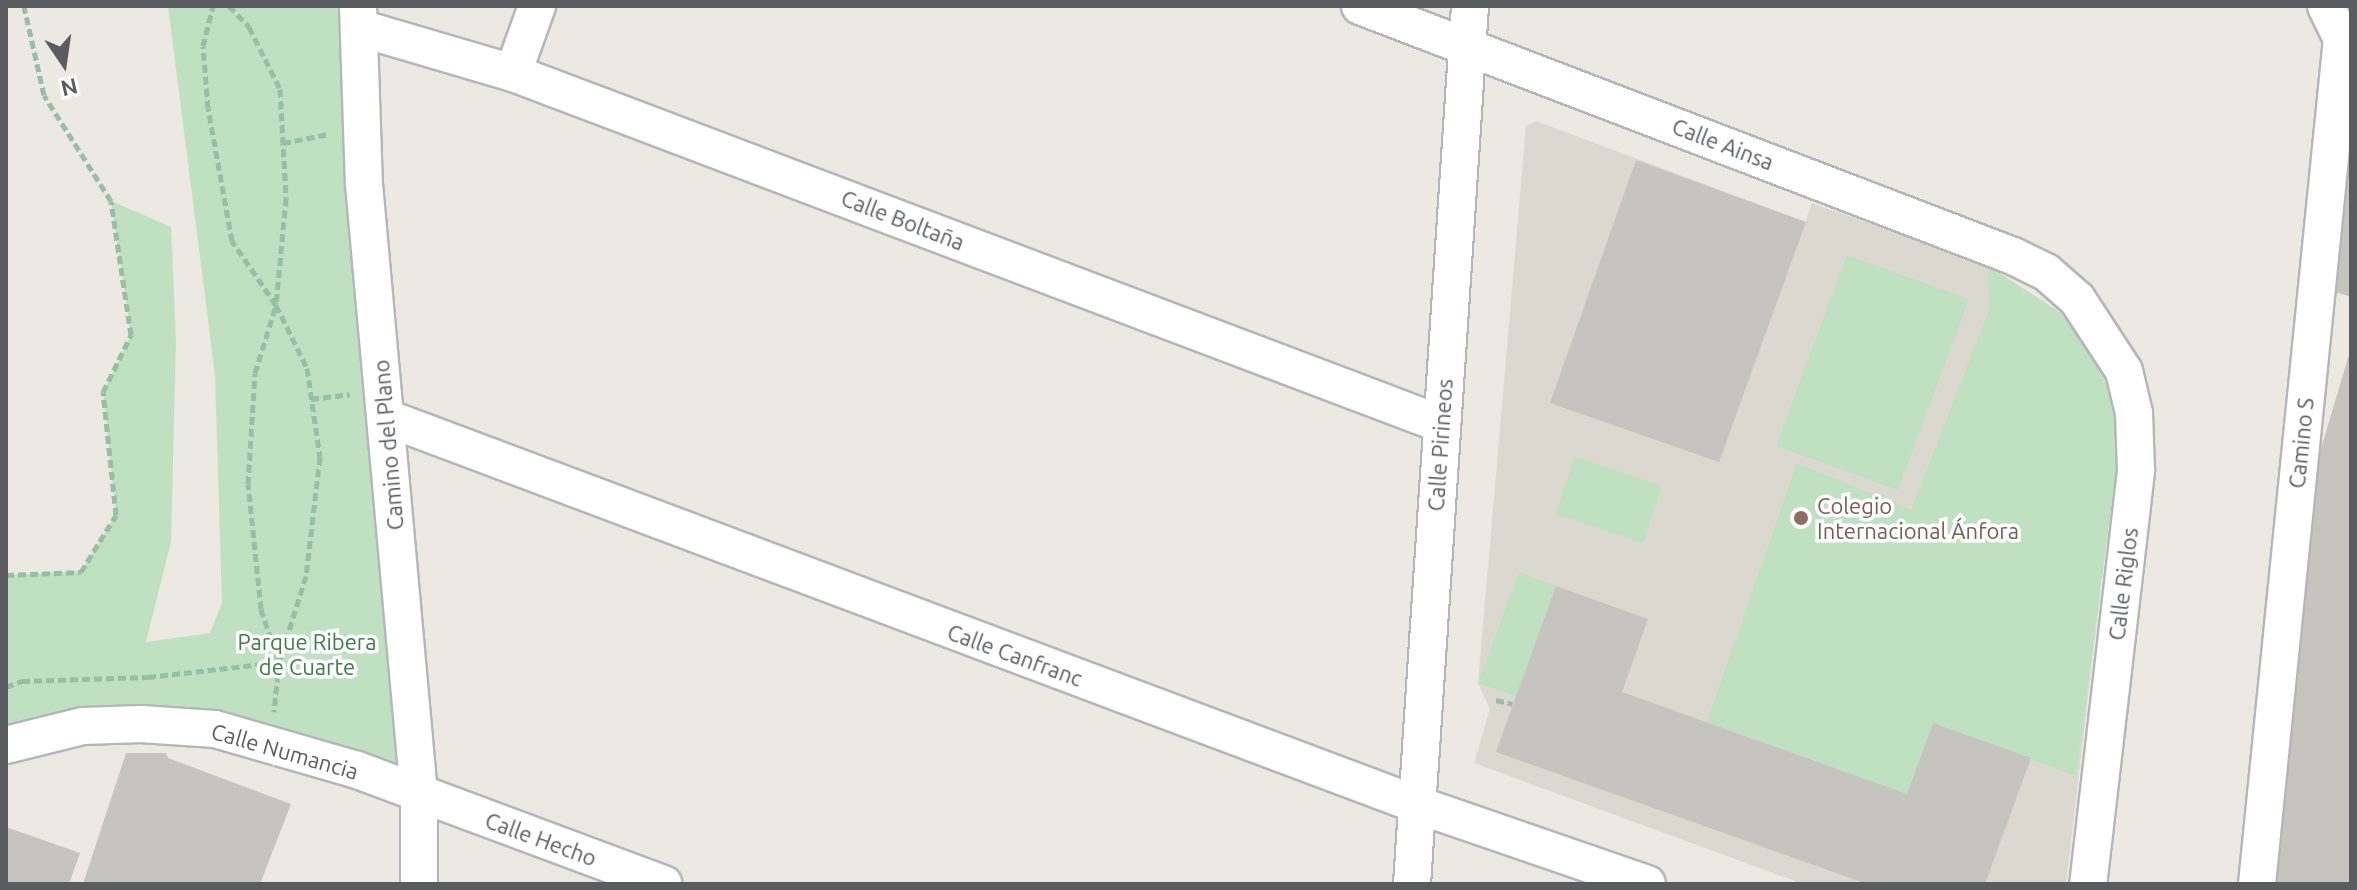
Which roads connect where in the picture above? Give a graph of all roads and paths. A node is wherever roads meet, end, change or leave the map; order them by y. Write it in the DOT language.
graph roads {
  1 [pos="24,6"];
  2 [pos="213,6"];
  3 [pos="229,6"];
  4 [pos="537,6"];
  5 [pos="1360,6"];
  6 [pos="1470,6"];
  7 [pos="2326,6"];
  8 [pos="359,17"];
  9 [pos="1466,45"];
  10 [pos="513,73"];
  11 [pos="362,130"];
  12 [pos="283,143"];
  13 [pos="2077,299"];
  14 [pos="276,305"];
  15 [pos="387,418"];
  16 [pos="1441,424"];
  17 [pos="6,575"];
  18 [pos="279,662"];
  19 [pos="6,687"];
  20 [pos="1496,700"];
  21 [pos="1513,704"];
  22 [pos="270,743"];
  23 [pos="6,745"];
  24 [pos="419,794"];
  25 [pos="1418,805"];
  26 [pos="419,884"];
  27 [pos="663,884"];
  28 [pos="1412,884"];
  29 [pos="1647,884"];
  30 [pos="2088,884"];
  31 [pos="2257,884"];
  1 -- 17 [label="path"];
  2 -- 14 [label="path"];
  3 -- 12 [label="path"];
  4 -- 10 [label="street"];
  5 -- 9 [label="street, Calle Ainsa"];
  6 -- 9 [label="street, Calle Pirineos"];
  7 -- 31 [label="street, Camino S"];
  8 -- 10 [label="street, Calle Boltaña"];
  8 -- 11 [label="street, Camino del Plano"];
  9 -- 13 [label="street, Calle Ainsa"];
  9 -- 16 [label="street, Calle Pirineos"];
  10 -- 16 [label="street, Calle Boltaña"];
  11 -- 12 [label="path"];
  11 -- 15 [label="street, Camino del Plano"];
  12 -- 14 [label="path"];
  13 -- 30 [label="street, Calle Riglos"];
  14 -- 18 [label="path"];
  14 -- 18 [label="path"];
  15 -- 24 [label="street, Camino del Plano"];
  15 -- 25 [label="street, Calle Canfranc"];
  16 -- 25 [label="street, Calle Pirineos"];
  18 -- 19 [label="path"];
  18 -- 22 [label="path"];
  20 -- 21 [label="path"];
  22 -- 23 [label="street, Calle Numancia"];
  22 -- 24 [label="street, Calle Numancia"];
  24 -- 26 [label="street, Camino del Plano"];
  24 -- 27 [label="street, Calle Hecho"];
  25 -- 28 [label="street, Calle Pirineos"];
  25 -- 29 [label="street, Calle Canfranc"];
}
